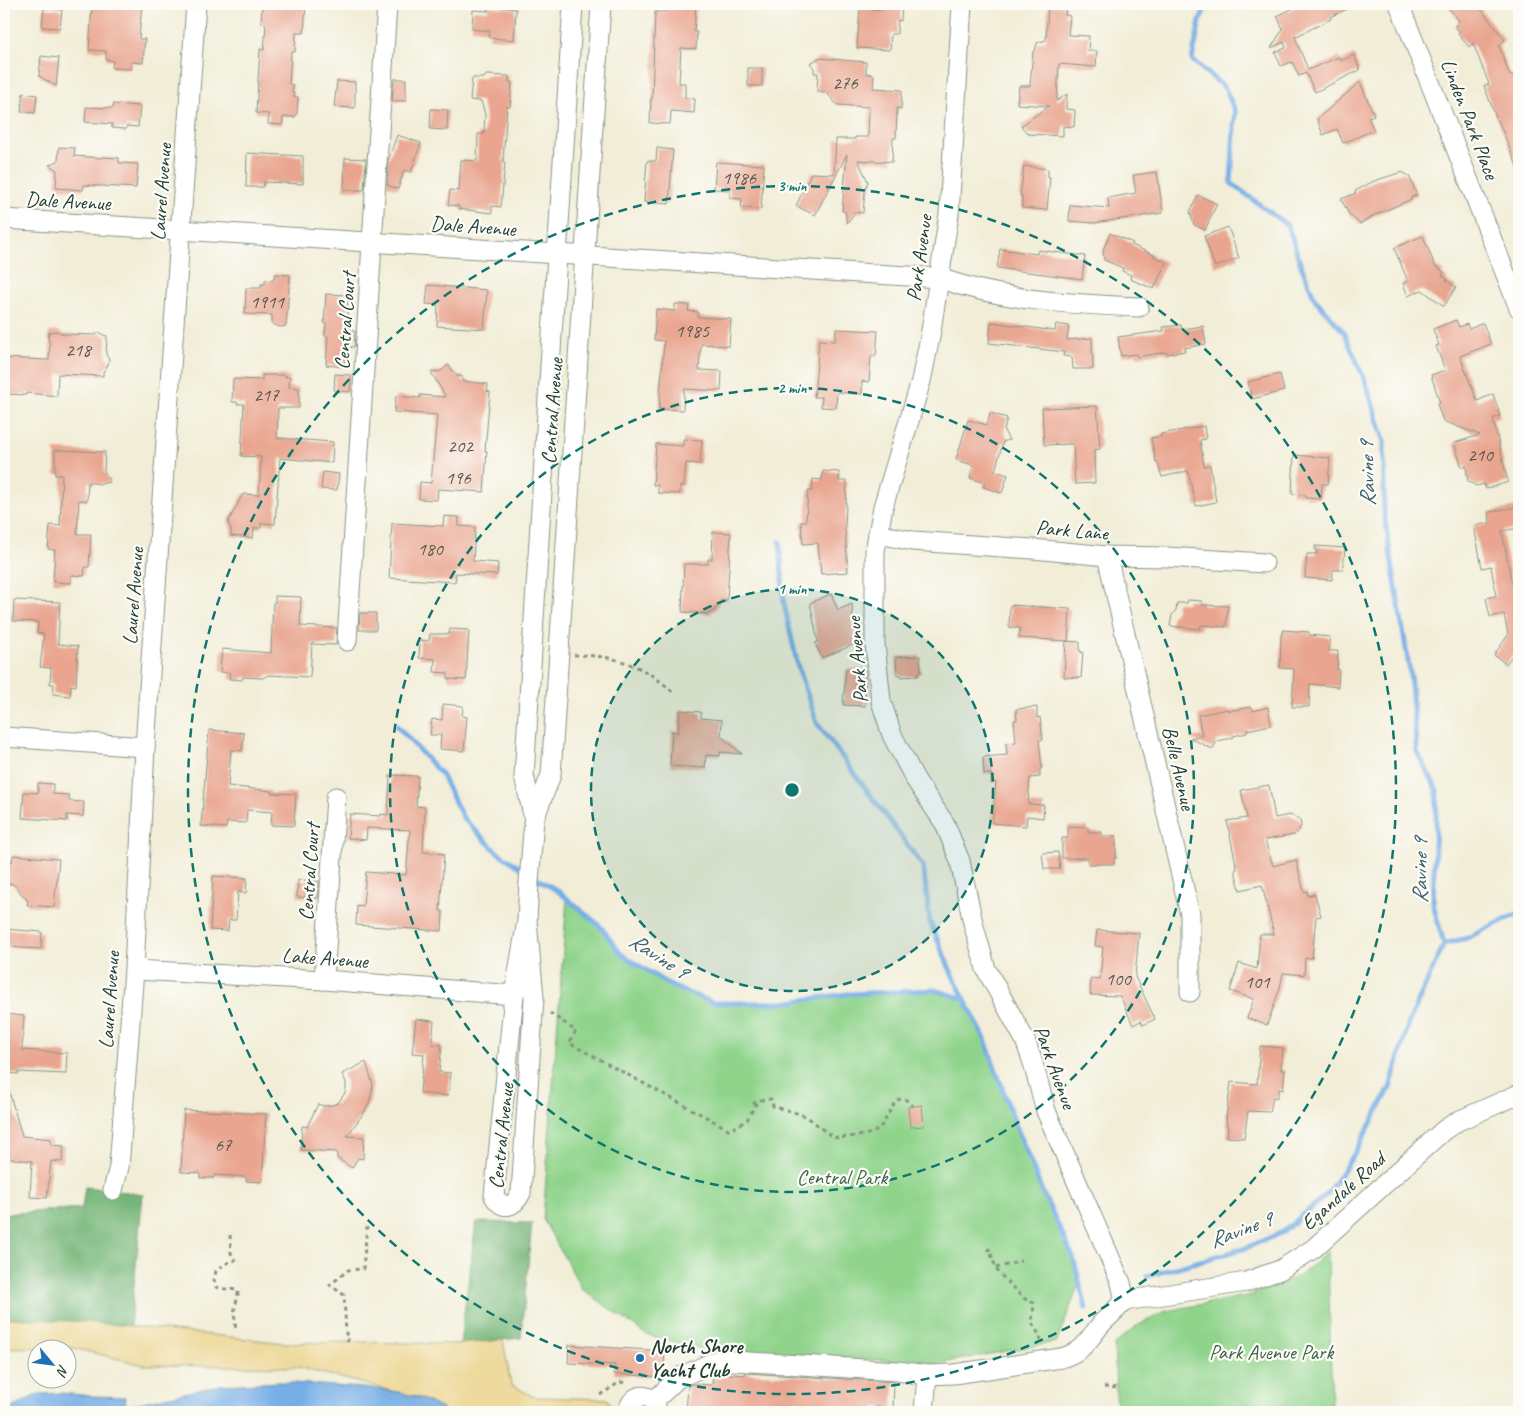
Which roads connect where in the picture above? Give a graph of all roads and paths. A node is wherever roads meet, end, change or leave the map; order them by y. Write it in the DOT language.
graph roads {
  1 [pos="196,4"];
  2 [pos="388,4"];
  3 [pos="573,4"];
  4 [pos="601,4"];
  5 [pos="962,4"];
  6 [pos="1399,4"];
  7 [pos="4,219"];
  8 [pos="181,231"];
  9 [pos="372,242"];
  10 [pos="557,255"];
  11 [pos="585,256"];
  12 [pos="939,278"];
  13 [pos="1139,307"];
  14 [pos="1519,308"];
  15 [pos="541,506"];
  16 [pos="568,510"];
  17 [pos="878,534"];
  18 [pos="1106,556"];
  19 [pos="1264,562"];
  20 [pos="346,641"];
  21 [pos="559,656"];
  22 [pos="674,692"];
  23 [pos="4,737"];
  24 [pos="145,747"];
  25 [pos="336,797"];
  26 [pos="534,819"];
  27 [pos="527,915"];
  28 [pos="134,970"];
  29 [pos="324,980"];
  30 [pos="1190,992"];
  31 [pos="514,995"];
  32 [pos="540,1004"];
  33 [pos="1519,1094"];
  34 [pos="757,1102"];
  35 [pos="753,1104"];
  36 [pos="913,1106"];
  37 [pos="113,1190"];
  38 [pos="367,1226"];
  39 [pos="230,1235"];
  40 [pos="987,1249"];
  41 [pos="1022,1261"];
  42 [pos="996,1268"];
  43 [pos="1125,1301"];
  44 [pos="236,1329"];
  45 [pos="347,1342"];
  46 [pos="1044,1352"];
  47 [pos="927,1375"];
  48 [pos="1104,1387"];
  49 [pos="1118,1388"];
  50 [pos="655,1407"];
  51 [pos="629,1412"];
  52 [pos="924,1412"];
  1 -- 8 [label="street, Laurel Avenue"];
  2 -- 9 [label="street, Central Court"];
  3 -- 10 [label="street, Central Avenue"];
  4 -- 11 [label="street, Central Avenue"];
  5 -- 12 [label="street, Park Avenue"];
  6 -- 14 [label="street, Linden Park Place"];
  7 -- 8 [label="street, Dale Avenue"];
  8 -- 9 [label="street, Dale Avenue"];
  8 -- 24 [label="street, Laurel Avenue"];
  9 -- 10 [label="street, Dale Avenue"];
  9 -- 20 [label="street, Central Court"];
  10 -- 11 [label="street, Dale Avenue"];
  10 -- 15 [label="street, Central Avenue"];
  11 -- 12 [label="street, Dale Avenue"];
  11 -- 16 [label="street, Central Avenue"];
  12 -- 13 [label="street, Dale Avenue"];
  12 -- 17 [label="street, Park Avenue"];
  15 -- 16 [label="street"];
  15 -- 26 [label="street, Central Avenue"];
  16 -- 21 [label="street, Central Avenue"];
  17 -- 18 [label="street, Park Lane"];
  17 -- 43 [label="street, Park Avenue"];
  18 -- 19 [label="street, Park Lane"];
  18 -- 30 [label="street, Belle Avenue"];
  21 -- 22 [label="path"];
  21 -- 26 [label="street, Central Avenue"];
  23 -- 24 [label="street"];
  24 -- 28 [label="street, Laurel Avenue"];
  25 -- 29 [label="street, Central Court"];
  26 -- 27 [label="street, Central Avenue"];
  27 -- 31 [label="street, Central Avenue"];
  27 -- 32 [label="street, Central Avenue"];
  28 -- 29 [label="street, Lake Avenue"];
  28 -- 37 [label="street, Laurel Avenue"];
  29 -- 31 [label="street, Lake Avenue"];
  31 -- 32 [label="street, Central Avenue"];
  32 -- 34 [label="path"];
  33 -- 43 [label="street, Egandale Road"];
  34 -- 35 [label="path"];
  34 -- 36 [label="path"];
  38 -- 45 [label="path"];
  39 -- 44 [label="path"];
  40 -- 42 [label="path"];
  41 -- 42 [label="path"];
  42 -- 46 [label="path"];
  43 -- 47 [label="street"];
  47 -- 50 [label="street"];
  47 -- 52 [label="street"];
  48 -- 49 [label="path"];
  50 -- 51 [label="street"];
}
